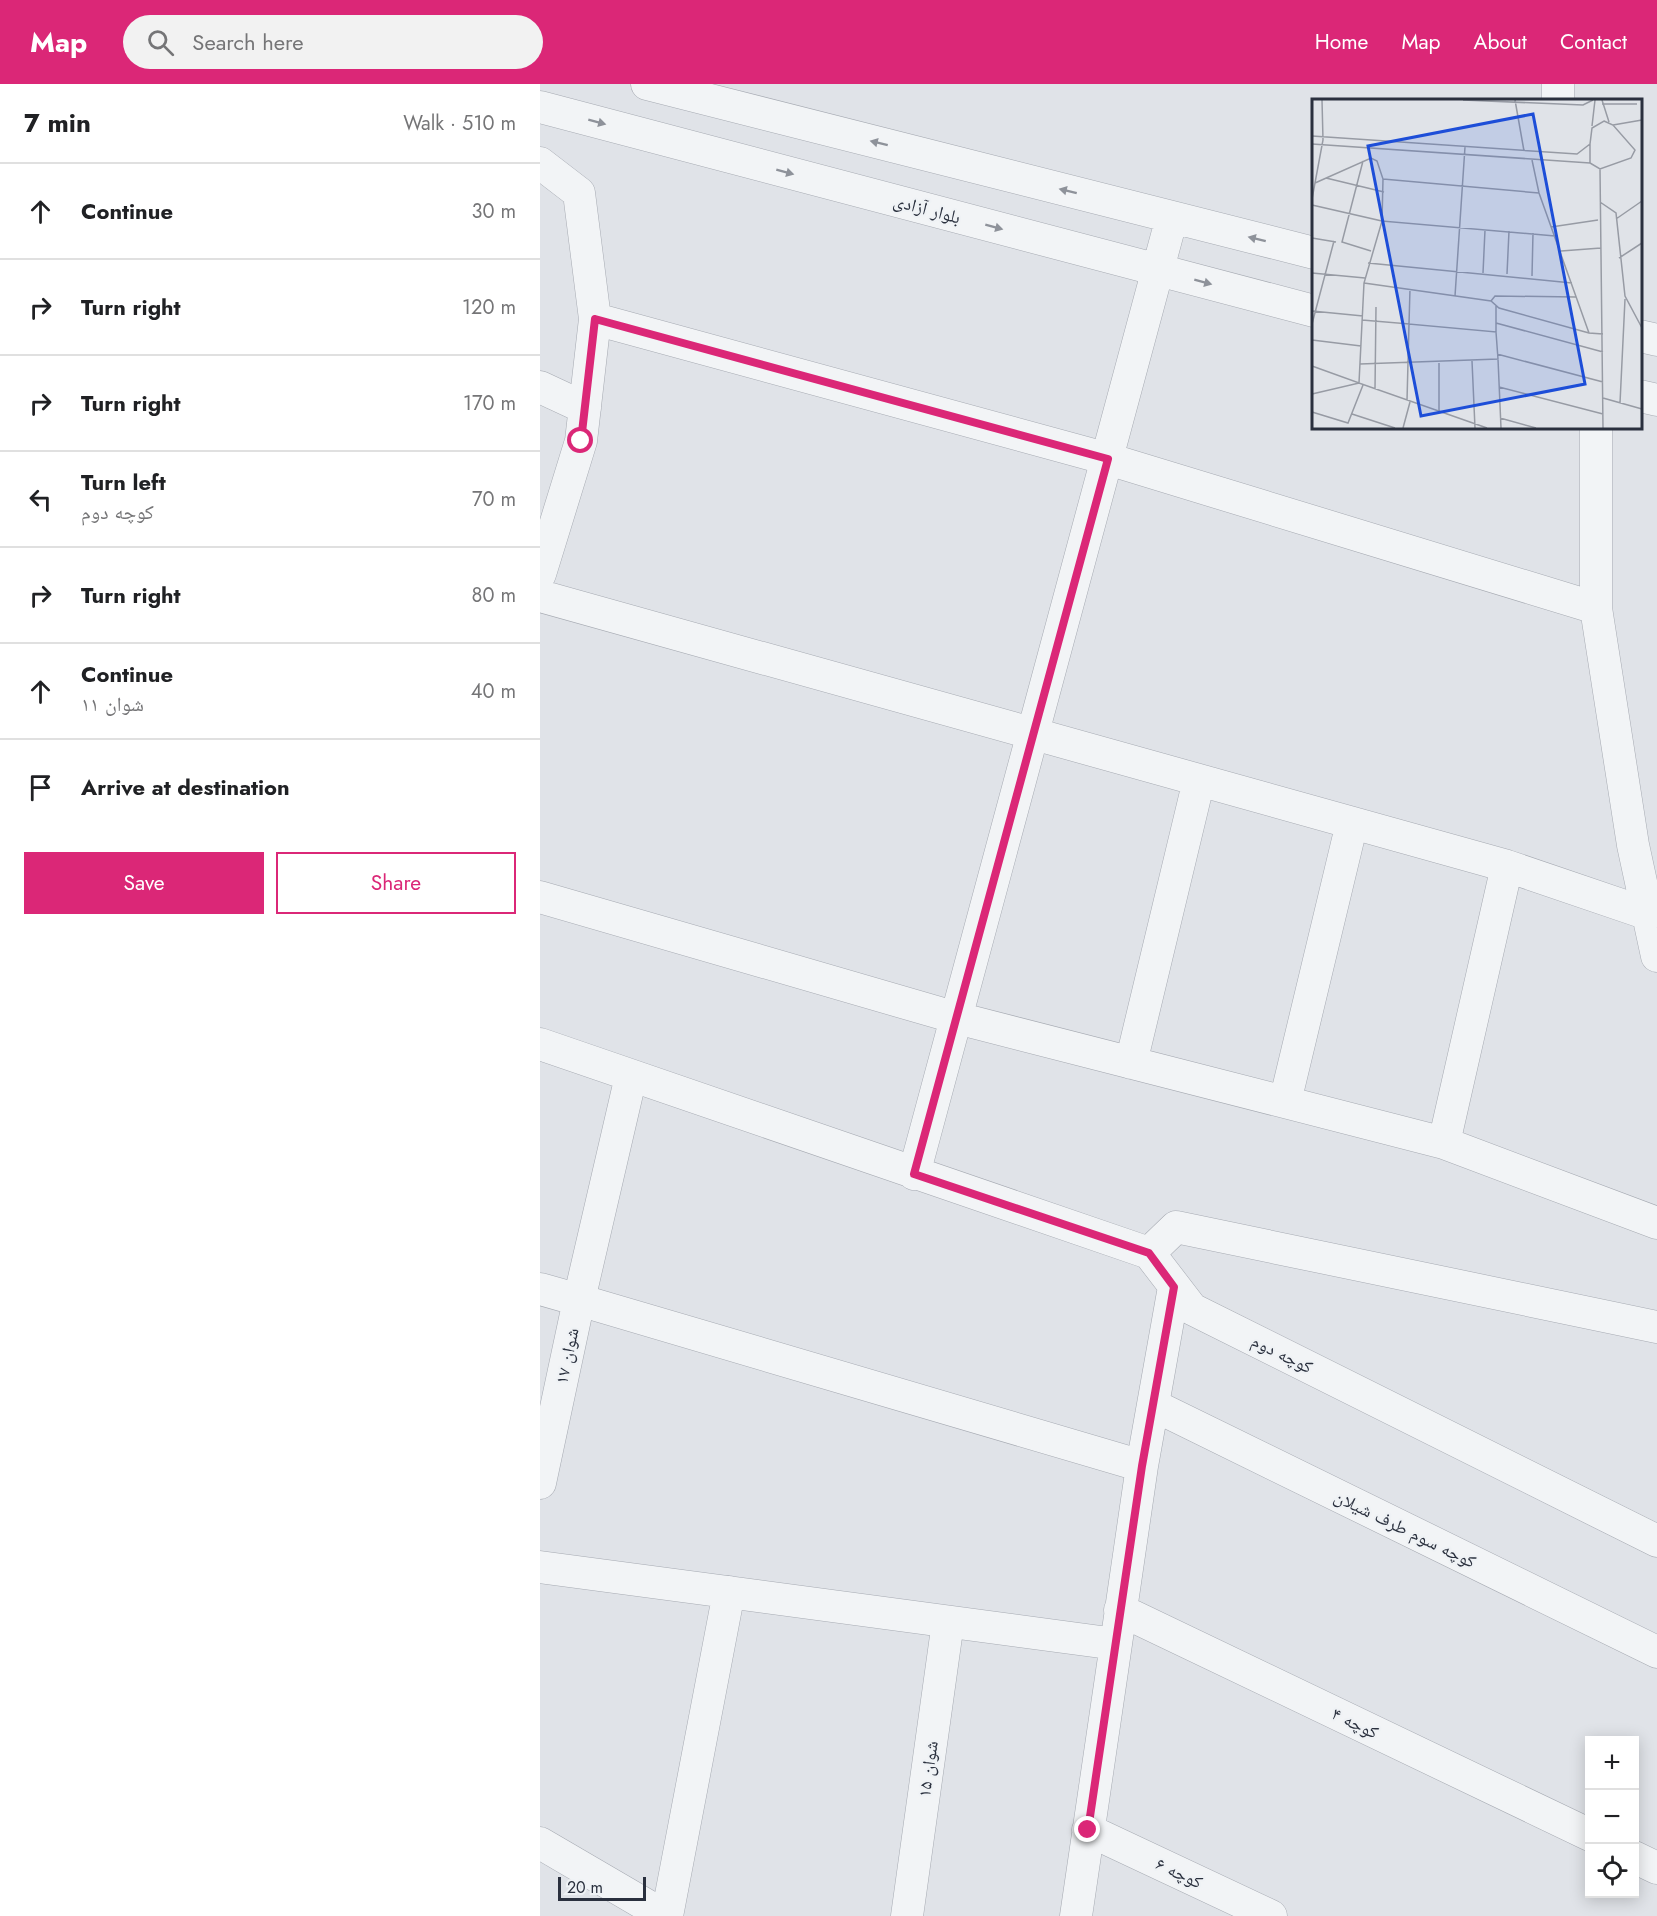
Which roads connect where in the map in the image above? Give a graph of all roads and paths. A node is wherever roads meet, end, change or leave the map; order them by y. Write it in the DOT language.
graph roads {
  1 [pos="646,84"];
  2 [pos="540,107"];
  3 [pos="540,163"];
  4 [pos="1172,217"];
  5 [pos="1312,252"];
  6 [pos="1159,270"];
  7 [pos="1312,310"];
  8 [pos="595,319"];
  9 [pos="1642,336"];
  10 [pos="1657,340"];
  11 [pos="540,387"];
  12 [pos="1642,396"];
  13 [pos="1657,400"];
  14 [pos="585,408"];
  15 [pos="1596,429"];
  16 [pos="1108,459"];
  17 [pos="540,574"];
  18 [pos="540,596"];
  19 [pos="1596,608"];
  20 [pos="1034,734"];
  21 [pos="1199,780"];
  22 [pos="1352,823"];
  23 [pos="1645,845"];
  24 [pos="1507,866"];
  25 [pos="540,897"];
  26 [pos="1648,914"];
  27 [pos="1657,956"];
  28 [pos="957,1018"];
  29 [pos="540,1044"];
  30 [pos="1131,1063"];
  31 [pos="631,1076"];
  32 [pos="1285,1102"];
  33 [pos="1444,1143"];
  34 [pos="914,1174"];
  35 [pos="1657,1223"];
  36 [pos="1149,1253"];
  37 [pos="1174,1287"];
  38 [pos="540,1289"];
  39 [pos="579,1300"];
  40 [pos="1657,1327"];
  41 [pos="1153,1405"];
  42 [pos="1142,1466"];
  43 [pos="540,1483"];
  44 [pos="1657,1541"];
  45 [pos="540,1567"];
  46 [pos="729,1593"];
  47 [pos="1120,1610"];
  48 [pos="948,1622"];
  49 [pos="1116,1644"];
  50 [pos="1657,1652"];
  51 [pos="1088,1830"];
  52 [pos="1585,1833"];
  53 [pos="540,1844"];
  54 [pos="1639,1859"];
  55 [pos="1657,1868"];
  56 [pos="666,1916"];
  57 [pos="907,1916"];
  58 [pos="1076,1916"];
  59 [pos="1270,1916"];
  4 -- 1 [label="street, one-way"];
  2 -- 6 [label="street, بلوار آزادی, one-way"];
  3 -- 8 [label="street"];
  5 -- 4 [label="street, one-way"];
  4 -- 6 [label="street"];
  6 -- 7 [label="street, بلوار آزادی, one-way"];
  6 -- 16 [label="street"];
  8 -- 14 [label="street"];
  8 -- 16 [label="street"];
  9 -- 10 [label="street"];
  11 -- 14 [label="street"];
  12 -- 13 [label="street"];
  14 -- 17 [label="street"];
  15 -- 19 [label="street"];
  16 -- 19 [label="street"];
  16 -- 20 [label="street"];
  18 -- 20 [label="street"];
  19 -- 23 [label="street"];
  20 -- 21 [label="street"];
  20 -- 28 [label="street"];
  21 -- 22 [label="street"];
  21 -- 30 [label="street"];
  22 -- 24 [label="street"];
  22 -- 32 [label="street"];
  23 -- 26 [label="street"];
  24 -- 26 [label="street"];
  24 -- 33 [label="street"];
  25 -- 28 [label="street"];
  26 -- 27 [label="street"];
  28 -- 30 [label="street"];
  28 -- 34 [label="street"];
  29 -- 31 [label="street"];
  30 -- 32 [label="street"];
  31 -- 34 [label="street"];
  31 -- 39 [label="street, شوان ۱۷"];
  32 -- 33 [label="street"];
  33 -- 35 [label="street"];
  34 -- 36 [label="street"];
  36 -- 37 [label="street, کوچه دوم"];
  36 -- 40 [label="street"];
  37 -- 41 [label="street"];
  37 -- 44 [label="street, کوچه دوم"];
  38 -- 39 [label="street"];
  39 -- 42 [label="street"];
  39 -- 43 [label="street, شوان ۱۷"];
  41 -- 42 [label="street"];
  41 -- 50 [label="street, کوچه سوم طرف شیلان"];
  42 -- 47 [label="street"];
  45 -- 46 [label="street"];
  46 -- 48 [label="street"];
  46 -- 56 [label="street"];
  47 -- 49 [label="street"];
  47 -- 52 [label="street, کوچه ۴"];
  48 -- 49 [label="street"];
  48 -- 57 [label="street, شوان ۱۵"];
  49 -- 51 [label="street"];
  51 -- 58 [label="street"];
  51 -- 59 [label="street, کوچه ۶"];
  53 -- 56 [label="street"];
  54 -- 55 [label="street"];
}
